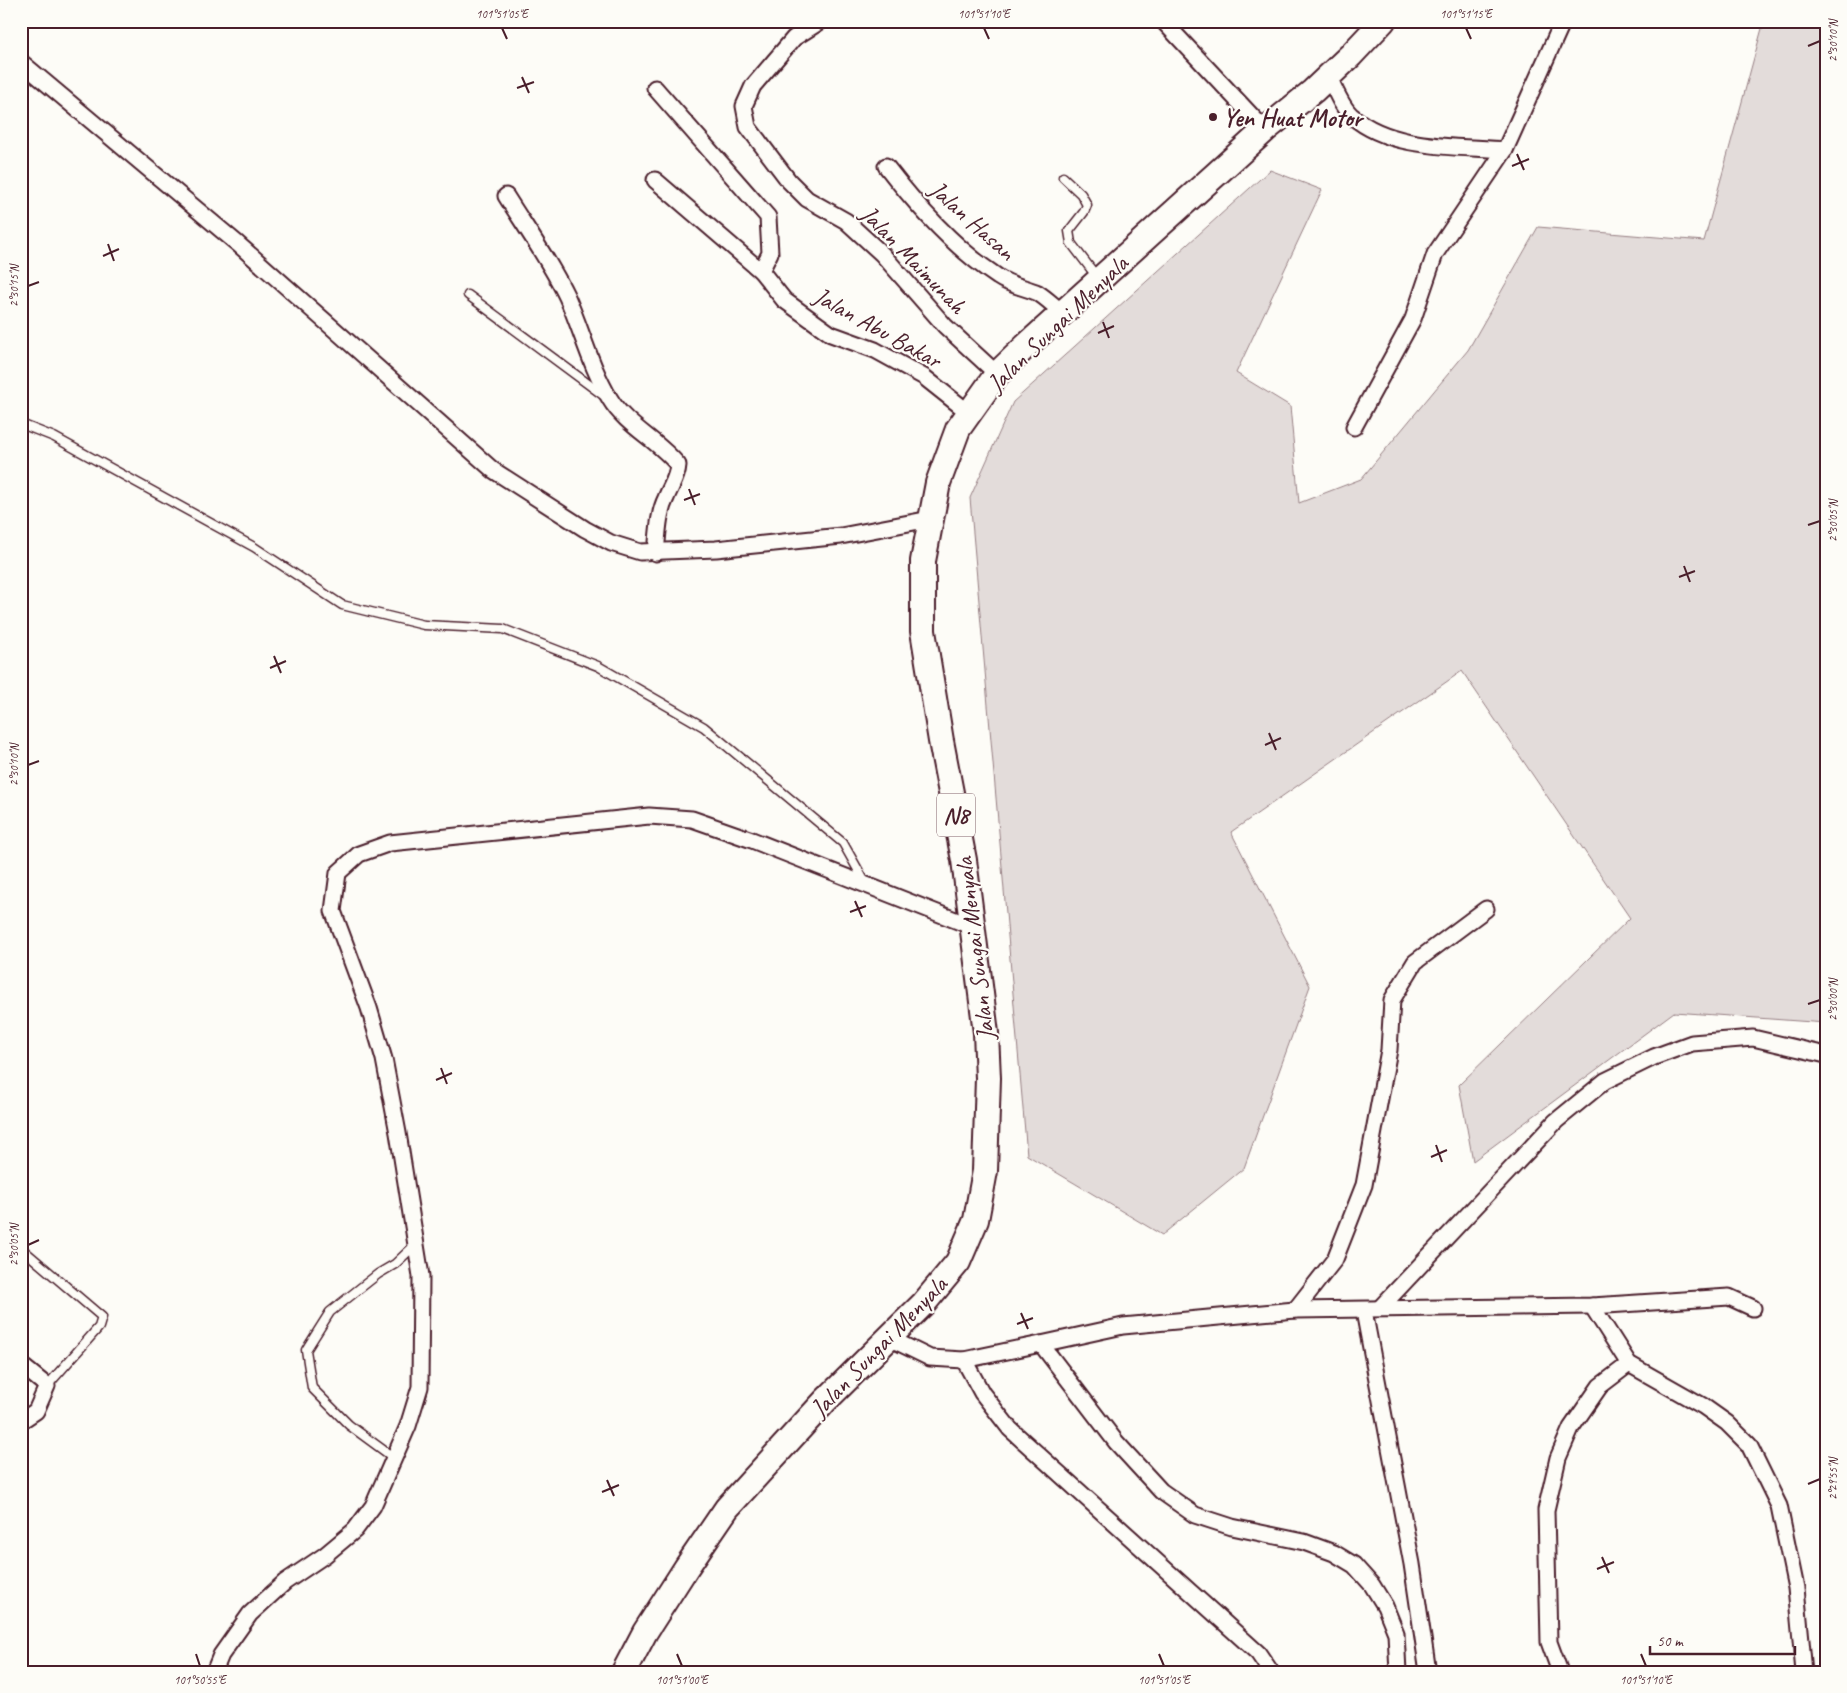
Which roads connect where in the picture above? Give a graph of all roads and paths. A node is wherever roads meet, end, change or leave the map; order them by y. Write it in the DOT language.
graph roads {
  1 [pos="820,21"];
  2 [pos="1163,21"];
  3 [pos="1383,21"];
  4 [pos="1563,21"];
  5 [pos="21,62"];
  6 [pos="1328,76"];
  7 [pos="655,88"];
  8 [pos="1265,130"];
  9 [pos="1505,150"];
  10 [pos="886,166"];
  11 [pos="1063,176"];
  12 [pos="655,180"];
  13 [pos="506,196"];
  14 [pos="761,272"];
  15 [pos="1100,281"];
  16 [pos="468,295"];
  17 [pos="1062,312"];
  18 [pos="998,374"];
  19 [pos="611,401"];
  20 [pos="968,412"];
  21 [pos="21,424"];
  22 [pos="1354,427"];
  23 [pos="930,519"];
  24 [pos="656,552"];
  25 [pos="866,885"];
  26 [pos="1486,910"];
  27 [pos="973,927"];
  28 [pos="1826,1055"];
  29 [pos="416,1244"];
  30 [pos="21,1248"];
  31 [pos="1592,1306"];
  32 [pos="1380,1308"];
  33 [pos="1753,1308"];
  34 [pos="1295,1310"];
  35 [pos="1364,1311"];
  36 [pos="889,1338"];
  37 [pos="1042,1344"];
  38 [pos="964,1360"];
  39 [pos="1629,1364"];
  40 [pos="21,1365"];
  41 [pos="47,1386"];
  42 [pos="21,1421"];
  43 [pos="394,1458"];
  44 [pos="214,1672"];
  45 [pos="624,1672"];
  46 [pos="1272,1672"];
  47 [pos="1398,1672"];
  48 [pos="1428,1672"];
  49 [pos="1560,1672"];
  50 [pos="1804,1672"];
  1 -- 18 [label="street, Jalan Maimunah"];
  2 -- 8 [label="street"];
  3 -- 6 [label="main road, Jalan Sungai Menyala / N8"];
  4 -- 9 [label="street"];
  5 -- 24 [label="street"];
  6 -- 8 [label="main road, Jalan Sungai Menyala / N8"];
  6 -- 9 [label="street"];
  7 -- 14 [label="street"];
  8 -- 15 [label="main road, Jalan Sungai Menyala / N8"];
  9 -- 22 [label="street"];
  10 -- 17 [label="street, Jalan Hasan"];
  11 -- 15 [label="lane"];
  12 -- 14 [label="street, Jalan Abu Bakar"];
  13 -- 19 [label="street"];
  14 -- 20 [label="street, Jalan Abu Bakar"];
  15 -- 17 [label="main road, Jalan Sungai Menyala / N8"];
  16 -- 19 [label="lane"];
  17 -- 18 [label="main road, Jalan Sungai Menyala / N8"];
  18 -- 20 [label="main road, Jalan Sungai Menyala / N8"];
  19 -- 24 [label="street"];
  20 -- 23 [label="main road, Jalan Sungai Menyala / N8"];
  21 -- 25 [label="lane"];
  23 -- 24 [label="street"];
  23 -- 27 [label="main road, Jalan Sungai Menyala / N8"];
  25 -- 27 [label="street"];
  25 -- 29 [label="street"];
  26 -- 34 [label="street"];
  27 -- 36 [label="main road, Jalan Sungai Menyala / N8"];
  28 -- 32 [label="street"];
  29 -- 43 [label="street"];
  29 -- 43 [label="lane"];
  30 -- 41 [label="lane"];
  31 -- 32 [label="street"];
  31 -- 33 [label="street"];
  31 -- 39 [label="street"];
  32 -- 35 [label="street"];
  34 -- 35 [label="street"];
  34 -- 37 [label="street"];
  35 -- 48 [label="street"];
  36 -- 38 [label="street"];
  36 -- 45 [label="main road, Jalan Sungai Menyala / N8"];
  37 -- 38 [label="street"];
  37 -- 47 [label="street"];
  38 -- 46 [label="street"];
  39 -- 49 [label="street"];
  39 -- 50 [label="street"];
  40 -- 41 [label="street"];
  41 -- 42 [label="street"];
  43 -- 44 [label="street"];
}
